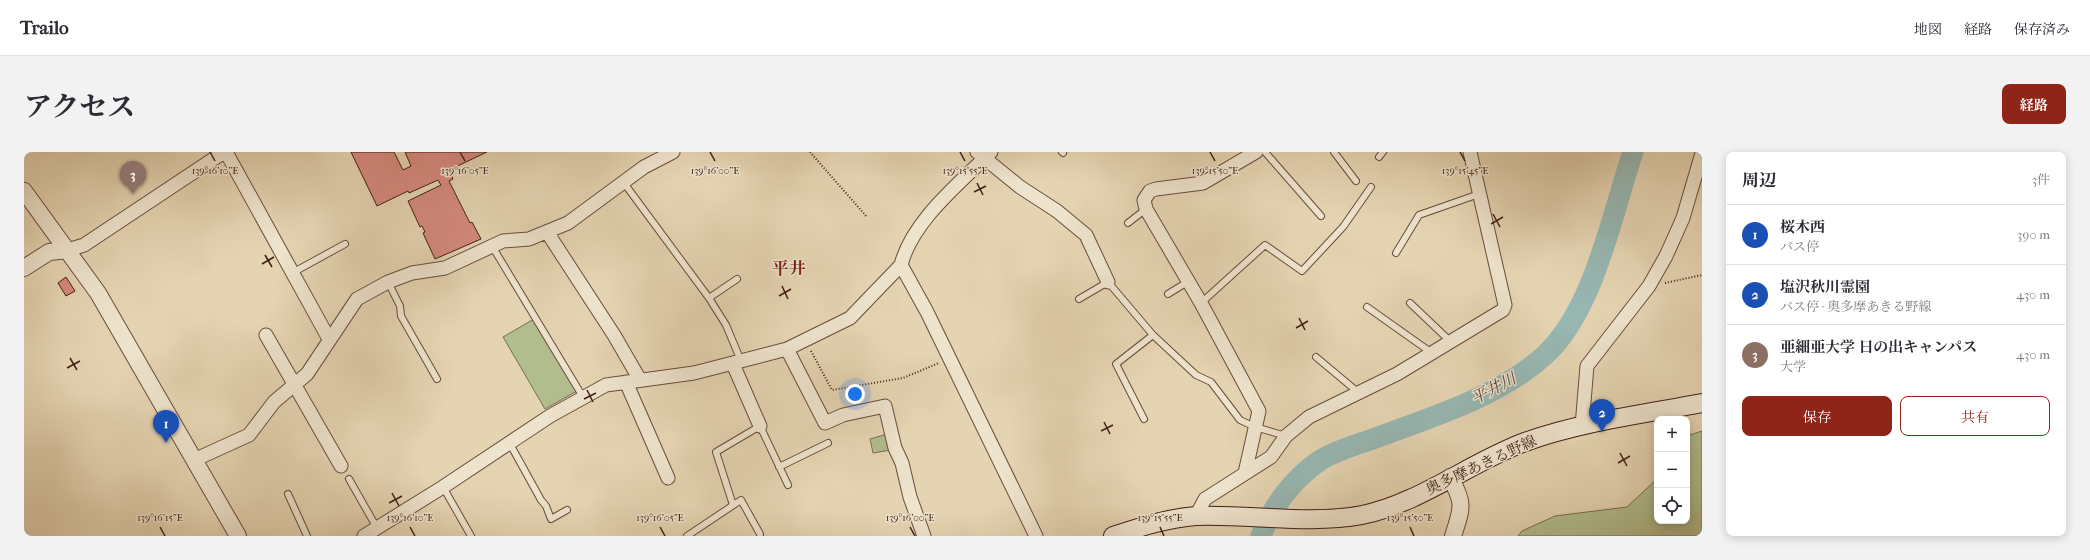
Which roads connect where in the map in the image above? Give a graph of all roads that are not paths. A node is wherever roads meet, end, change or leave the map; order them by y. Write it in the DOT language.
graph roads {
  1 [pos="225,152"];
  2 [pos="673,152"];
  3 [pos="1256,152"];
  4 [pos="1265,152"];
  5 [pos="1334,152"];
  6 [pos="1470,152"];
  7 [pos="1702,152"];
  8 [pos="984,154"];
  9 [pos="1356,181"];
  10 [pos="624,183"];
  11 [pos="1371,186"];
  12 [pos="24,191"];
  13 [pos="1479,194"];
  14 [pos="1146,209"];
  15 [pos="1321,216"];
  16 [pos="1128,223"];
  17 [pos="547,232"];
  18 [pos="345,244"];
  19 [pos="492,246"];
  20 [pos="68,250"];
  21 [pos="1396,253"];
  22 [pos="901,265"];
  23 [pos="24,268"];
  24 [pos="292,273"];
  25 [pos="738,278"];
  26 [pos="1189,281"];
  27 [pos="388,282"];
  28 [pos="1108,282"];
  29 [pos="1168,294"];
  30 [pos="709,298"];
  31 [pos="1079,299"];
  32 [pos="1201,303"];
  33 [pos="1410,303"];
  34 [pos="1367,307"];
  35 [pos="266,335"];
  36 [pos="1153,336"];
  37 [pos="329,339"];
  38 [pos="1451,342"];
  39 [pos="787,349"];
  40 [pos="1432,353"];
  41 [pos="1316,356"];
  42 [pos="737,362"];
  43 [pos="437,379"];
  44 [pos="640,380"];
  45 [pos="626,382"];
  46 [pos="294,385"];
  47 [pos="1359,393"];
  48 [pos="583,397"];
  49 [pos="1702,403"];
  50 [pos="1144,418"];
  51 [pos="760,426"];
  52 [pos="1582,426"];
  53 [pos="1255,427"];
  54 [pos="1286,436"];
  55 [pos="828,443"];
  56 [pos="510,444"];
  57 [pos="194,460"];
  58 [pos="341,466"];
  59 [pos="779,467"];
  60 [pos="1245,473"];
  61 [pos="668,478"];
  62 [pos="1450,478"];
  63 [pos="348,479"];
  64 [pos="788,484"];
  65 [pos="443,487"];
  66 [pos="288,494"];
  67 [pos="733,505"];
  68 [pos="567,510"];
  69 [pos="1196,516"];
  70 [pos="377,528"];
  71 [pos="760,534"];
  72 [pos="238,536"];
  73 [pos="307,536"];
  74 [pos="365,536"];
  75 [pos="471,536"];
  76 [pos="688,536"];
  77 [pos="924,536"];
  78 [pos="1036,536"];
  79 [pos="1113,536"];
  80 [pos="1453,536"];
  1 -- 20 [label="street"];
  1 -- 24 [label="street"];
  2 -- 10 [label="street"];
  3 -- 14 [label="street"];
  4 -- 15 [label="lane"];
  5 -- 9 [label="lane"];
  6 -- 13 [label="street"];
  7 -- 52 [label="street"];
  8 -- 22 [label="street"];
  8 -- 28 [label="street"];
  10 -- 17 [label="street"];
  10 -- 30 [label="lane"];
  11 -- 32 [label="lane"];
  12 -- 20 [label="street"];
  13 -- 21 [label="lane"];
  13 -- 38 [label="street"];
  14 -- 16 [label="lane"];
  14 -- 26 [label="street"];
  17 -- 19 [label="street"];
  17 -- 44 [label="street"];
  18 -- 24 [label="lane"];
  19 -- 27 [label="street"];
  19 -- 48 [label="lane"];
  20 -- 23 [label="street"];
  20 -- 57 [label="street"];
  22 -- 39 [label="street"];
  22 -- 78 [label="street"];
  24 -- 37 [label="street"];
  25 -- 30 [label="lane"];
  26 -- 29 [label="lane"];
  26 -- 32 [label="street"];
  27 -- 37 [label="street"];
  27 -- 43 [label="lane"];
  28 -- 31 [label="lane"];
  28 -- 36 [label="lane"];
  30 -- 42 [label="lane"];
  32 -- 53 [label="street"];
  33 -- 38 [label="lane"];
  34 -- 40 [label="lane"];
  35 -- 46 [label="street"];
  36 -- 50 [label="lane"];
  36 -- 53 [label="lane"];
  37 -- 46 [label="street"];
  38 -- 40 [label="street"];
  39 -- 42 [label="street"];
  39 -- 77 [label="street"];
  40 -- 47 [label="street"];
  41 -- 47 [label="lane"];
  42 -- 44 [label="street"];
  42 -- 51 [label="street"];
  44 -- 45 [label="street"];
  45 -- 48 [label="street"];
  45 -- 61 [label="street"];
  46 -- 57 [label="street"];
  46 -- 58 [label="street"];
  47 -- 54 [label="street"];
  48 -- 56 [label="street"];
  49 -- 52 [label="main road, 奥多摩あきる野線"];
  51 -- 59 [label="lane"];
  51 -- 67 [label="lane"];
  52 -- 62 [label="main road, 奥多摩あきる野線"];
  53 -- 54 [label="lane"];
  53 -- 60 [label="street"];
  54 -- 60 [label="street"];
  55 -- 59 [label="lane"];
  56 -- 65 [label="street"];
  56 -- 68 [label="lane"];
  57 -- 72 [label="street"];
  59 -- 64 [label="lane"];
  60 -- 69 [label="street"];
  62 -- 69 [label="main road, 奥多摩あきる野線"];
  62 -- 80 [label="street"];
  63 -- 70 [label="lane"];
  65 -- 70 [label="street"];
  65 -- 75 [label="lane"];
  66 -- 73 [label="lane"];
  67 -- 71 [label="lane"];
  67 -- 76 [label="lane"];
  69 -- 79 [label="main road"];
  70 -- 74 [label="street"];
}
